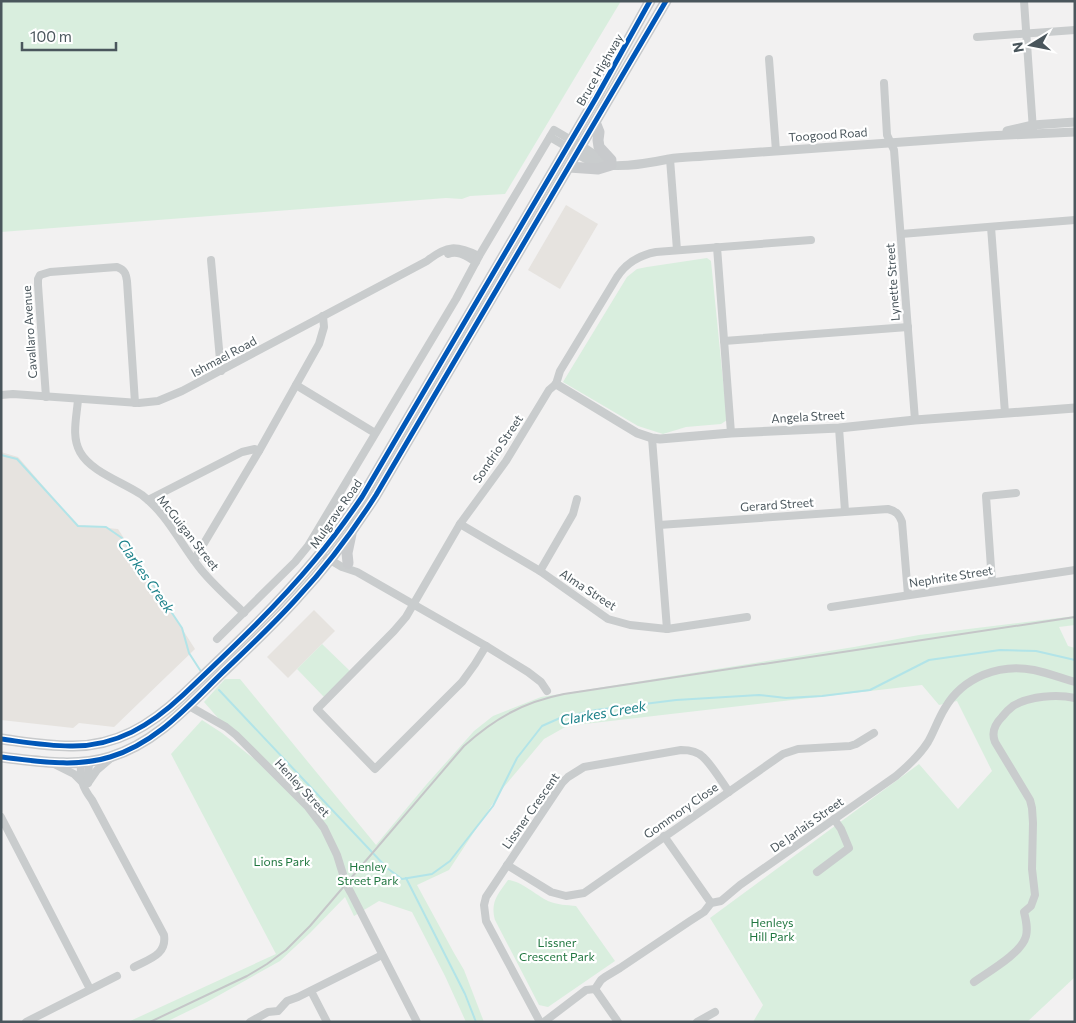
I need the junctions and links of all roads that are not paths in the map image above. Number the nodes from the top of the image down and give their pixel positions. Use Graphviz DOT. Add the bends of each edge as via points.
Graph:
graph roads {
  1 [pos="650,1"];
  2 [pos="666,1"];
  3 [pos="1024,1"];
  4 [pos="1075,30"];
  5 [pos="1026,34"];
  6 [pos="976,37"];
  7 [pos="769,59"];
  8 [pos="884,83"];
  9 [pos="595,122"];
  10 [pos="1075,122"];
  11 [pos="1033,130"];
  12 [pos="1075,132"];
  13 [pos="891,143"];
  14 [pos="574,147"];
  15 [pos="776,151"];
  16 [pos="670,159"];
  17 [pos="611,162"];
  18 [pos="569,167"];
  19 [pos="1075,220"];
  20 [pos="991,227"];
  21 [pos="901,234"];
  22 [pos="811,240"];
  23 [pos="717,247"];
  24 [pos="677,250"];
  25 [pos="478,259"];
  26 [pos="211,260"];
  27 [pos="323,316"];
  28 [pos="908,327"];
  29 [pos="724,341"];
  30 [pos="221,371"];
  31 [pos="556,384"];
  32 [pos="296,385"];
  33 [pos="1,393"];
  34 [pos="46,397"];
  35 [pos="78,399"];
  36 [pos="135,403"];
  37 [pos="1075,408"];
  38 [pos="1005,413"];
  39 [pos="915,420"];
  40 [pos="839,428"];
  41 [pos="375,433"];
  42 [pos="732,433"];
  43 [pos="652,438"];
  44 [pos="259,451"];
  45 [pos="1016,493"];
  46 [pos="577,499"];
  47 [pos="148,500"];
  48 [pos="845,511"];
  49 [pos="460,524"];
  50 [pos="659,525"];
  51 [pos="351,532"];
  52 [pos="328,553"];
  53 [pos="194,560"];
  54 [pos="348,563"];
  55 [pos="1075,570"];
  56 [pos="540,571"];
  57 [pos="357,572"];
  58 [pos="992,582"];
  59 [pos="908,595"];
  60 [pos="413,605"];
  61 [pos="831,607"];
  62 [pos="244,613"];
  63 [pos="747,617"];
  64 [pos="667,630"];
  65 [pos="217,639"];
  66 [pos="486,646"];
  67 [pos="1075,682"];
  68 [pos="547,691"];
  69 [pos="1075,698"];
  70 [pos="189,706"];
  71 [pos="874,733"];
  72 [pos="1,739"];
  73 [pos="87,745"];
  74 [pos="115,756"];
  75 [pos="1,757"];
  76 [pos="49,762"];
  77 [pos="85,762"];
  78 [pos="85,782"];
  79 [pos="729,792"];
  80 [pos="1,817"];
  81 [pos="834,820"];
  82 [pos="664,836"];
  83 [pos="507,865"];
  84 [pos="817,872"];
  85 [pos="710,903"];
  86 [pos="382,955"];
  87 [pos="134,966"];
  88 [pos="117,976"];
  89 [pos="974,982"];
  90 [pos="90,989"];
  91 [pos="595,989"];
  92 [pos="311,991"];
  93 [pos="716,1012"];
  94 [pos="26,1022"];
  95 [pos="250,1022"];
  96 [pos="327,1022"];
  97 [pos="417,1022"];
  98 [pos="540,1022"];
  99 [pos="544,1022"];
  100 [pos="618,1022"];
  101 [pos="697,1022"];
  1 -- 14 [label="main road, Bruce Highway"];
  2 -- 9 [label="main road, Bruce Highway"];
  3 -- 5 [label="street"];
  4 -- 5 [label="street"];
  5 -- 6 [label="street"];
  5 -- 11 [label="street"];
  7 -- 15 [label="street"];
  8 -- 13 [label="street, Lynette Street" via="887,135"];
  9 -- 14 [label="main road, Bruce Highway"];
  9 -- 17 [label="main road" via="599,147"];
  10 -- 11 [label="street, Toogood Road"];
  11 -- 12 [label="street, Toogood Road"];
  11 -- 13 [label="street, Toogood Road"];
  13 -- 15 [label="street, Toogood Road"];
  13 -- 21 [label="street, Lynette Street"];
  14 -- 17 [label="street, Toogood Road"];
  14 -- 18 [label="main road, Mulgrave Road"];
  14 -- 25 [label="street, Mulgrave Road" via="552,134"];
  14 -- 52 [label="main road, Mulgrave Road"];
  15 -- 16 [label="street, Toogood Road"];
  16 -- 17 [label="street, Toogood Road"];
  16 -- 24 [label="street"];
  17 -- 18 [label="main road" via="598,169"];
  18 -- 51 [label="main road, Mulgrave Road" via="392,469"];
  19 -- 20 [label="street"];
  20 -- 21 [label="street"];
  20 -- 38 [label="street"];
  21 -- 28 [label="street, Lynette Street"];
  22 -- 23 [label="street, Sondrio Street"];
  23 -- 24 [label="street, Sondrio Street"];
  23 -- 29 [label="street"];
  24 -- 31 [label="street, Sondrio Street" via="643,255 622,270 560,371"];
  25 -- 27 [label="street, Ishmael Road" via="454,252 427,261"];
  25 -- 41 [label="street, Mulgrave Road"];
  26 -- 30 [label="street"];
  27 -- 30 [label="street, Ishmael Road"];
  27 -- 32 [label="street" via="321,338"];
  28 -- 29 [label="street"];
  28 -- 39 [label="street, Lynette Street"];
  29 -- 42 [label="street"];
  30 -- 36 [label="street, Ishmael Road" via="169,398"];
  31 -- 43 [label="street, Angela Street" via="637,433"];
  31 -- 49 [label="street, Sondrio Street"];
  32 -- 41 [label="street"];
  32 -- 44 [label="street"];
  33 -- 34 [label="street, Ishmael Road"];
  34 -- 35 [label="street, Ishmael Road"];
  34 -- 36 [label="street, Cavallaro Avenue" via="40,275 117,267 126,274 127,281"];
  35 -- 36 [label="street, Ishmael Road"];
  35 -- 47 [label="street, McGuigan Street" via="75,435 83,457"];
  37 -- 38 [label="street, Angela Street"];
  38 -- 39 [label="street, Angela Street"];
  39 -- 40 [label="street, Angela Street"];
  40 -- 42 [label="street, Angela Street"];
  40 -- 48 [label="street"];
  41 -- 62 [label="street, Mulgrave Road" via="308,546"];
  42 -- 43 [label="street, Angela Street"];
  43 -- 50 [label="street"];
  44 -- 47 [label="street" via="242,452"];
  44 -- 53 [label="street"];
  45 -- 58 [label="street" via="986,496"];
  46 -- 56 [label="street" via="573,514"];
  47 -- 53 [label="street, McGuigan Street"];
  48 -- 50 [label="street, Gerard Street"];
  48 -- 59 [label="street, Gerard Street" via="888,509 897,512 902,522"];
  49 -- 56 [label="street, Alma Street"];
  49 -- 60 [label="street, Sondrio Street"];
  50 -- 64 [label="street"];
  51 -- 52 [label="main road, Mulgrave Road"];
  51 -- 54 [label="main road"];
  52 -- 54 [label="street"];
  52 -- 57 [label="street" via="348,570"];
  52 -- 70 [label="main road, Mulgrave Road" via="290,606"];
  52 -- 73 [label="main road, Mulgrave Road" via="171,707 151,722 119,738"];
  53 -- 62 [label="street, McGuigan Street"];
  54 -- 57 [label="street"];
  55 -- 58 [label="street, Nephrite Street"];
  56 -- 64 [label="street, Alma Street" via="608,619"];
  57 -- 60 [label="street"];
  58 -- 59 [label="street, Nephrite Street"];
  59 -- 61 [label="street, Nephrite Street"];
  60 -- 66 [label="street"];
  60 -- 66 [label="street, Sondrio Street" via="394,631 317,709 375,769 462,682"];
  62 -- 65 [label="street, Mulgrave Road"];
  63 -- 64 [label="street, Alma Street"];
  66 -- 68 [label="street" via="528,672"];
  67 -- 81 [label="street, De Jarlais Street" via="1034,670 1014,668 974,679 944,708 916,758"];
  69 -- 89 [label="street" via="1044,696 1015,705 995,727 995,742 1032,808 1035,895 1031,906 1024,912 1027,928 1024,940 1016,951"];
  70 -- 74 [label="main road, Mulgrave Road" via="151,738"];
  70 -- 86 [label="street, Henley Street" via="236,735 314,814 330,838 346,884"];
  71 -- 79 [label="street, Gommory Close" via="850,746 798,749 783,754"];
  72 -- 73 [label="main road, Mulgrave Road" via="63,746"];
  73 -- 77 [label="main road"];
  74 -- 77 [label="main road, Mulgrave Road"];
  74 -- 78 [label="street"];
  75 -- 76 [label="main road, Mulgrave Road"];
  76 -- 77 [label="main road, Mulgrave Road"];
  76 -- 78 [label="street"];
  77 -- 78 [label="street" via="80,775"];
  78 -- 87 [label="street" via="164,935 159,953"];
  79 -- 82 [label="street, Gommory Close"];
  79 -- 83 [label="street, Lissner Crescent" via="704,757 689,750 584,767 562,783"];
  80 -- 90 [label="street"];
  81 -- 84 [label="street" via="848,848"];
  81 -- 85 [label="street, De Jarlais Street" via="721,901"];
  82 -- 83 [label="street, Gommory Close" via="584,893 566,896 551,892"];
  82 -- 85 [label="street"];
  83 -- 98 [label="street, Lissner Crescent" via="486,897 484,913"];
  85 -- 91 [label="street, De Jarlais Street" via="700,915 600,980"];
  86 -- 92 [label="street"];
  86 -- 97 [label="street, Henley Street"];
  88 -- 90 [label="street"];
  90 -- 94 [label="street"];
  91 -- 99 [label="street, De Jarlais Street" via="586,990"];
  91 -- 100 [label="street"];
  92 -- 95 [label="street" via="287,1000 278,1011 268,1012"];
  92 -- 96 [label="street"];
  93 -- 101 [label="street"];
}
